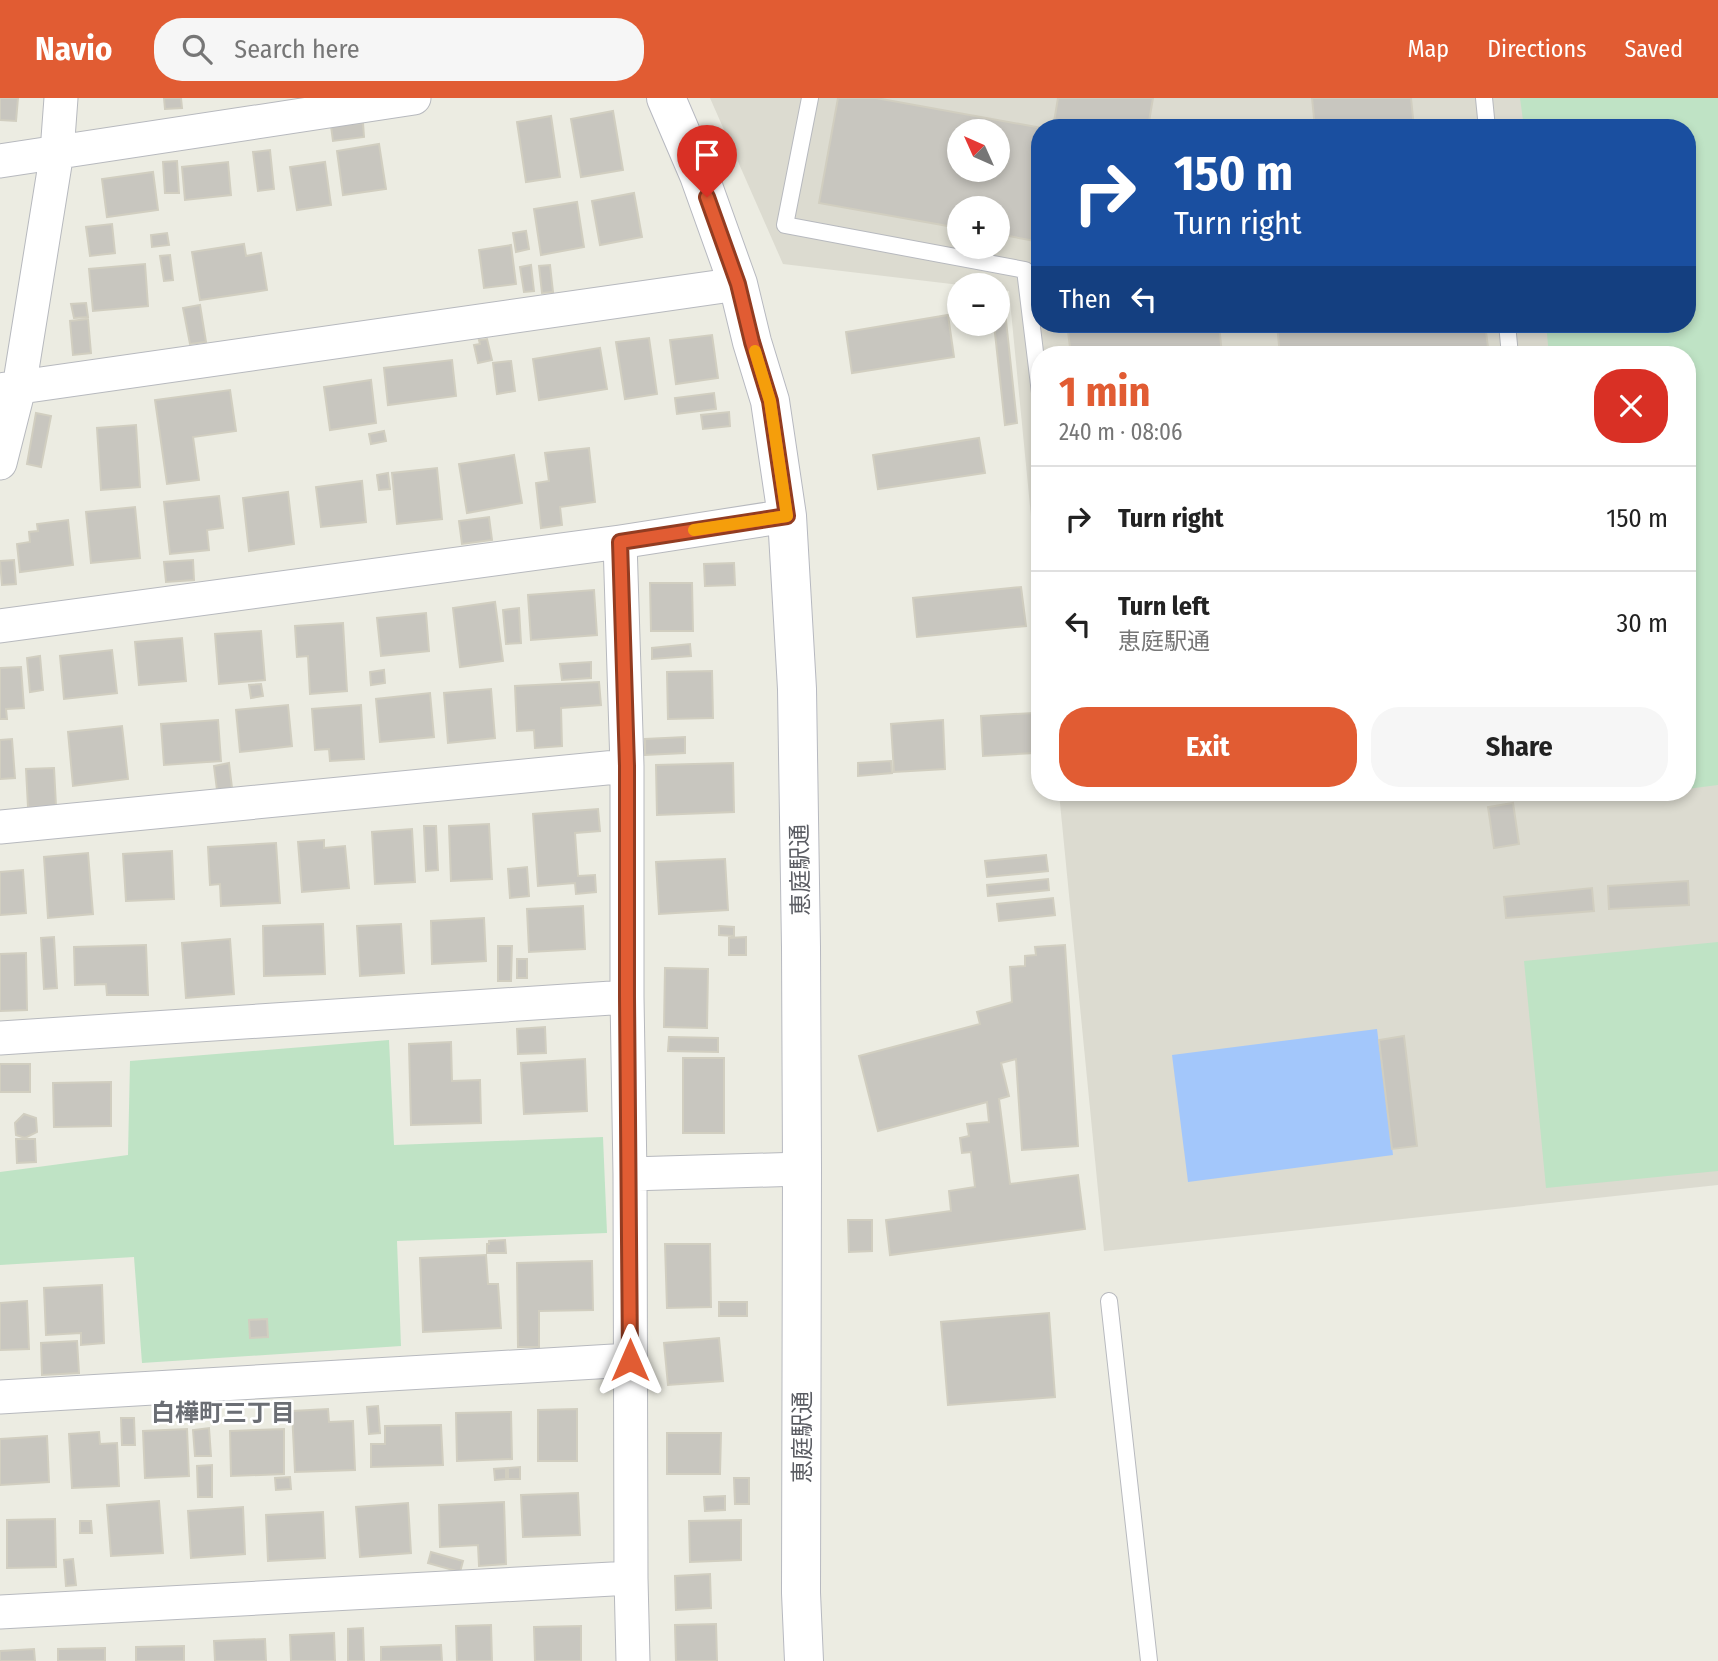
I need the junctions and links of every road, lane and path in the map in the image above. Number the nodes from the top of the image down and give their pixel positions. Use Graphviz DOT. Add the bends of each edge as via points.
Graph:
graph roads {
  1 [pos="61,98"];
  2 [pos="414,98"];
  3 [pos="666,98"];
  4 [pos="810,98"];
  5 [pos="1484,98"];
  6 [pos="1486,119"];
  7 [pos="57,152"];
  8 [pos="0,161"];
  9 [pos="738,284"];
  10 [pos="1031,320"];
  11 [pos="10,389"];
  12 [pos="0,463"];
  13 [pos="787,516"];
  14 [pos="620,542"];
  15 [pos="0,626"];
  16 [pos="627,766"];
  17 [pos="0,827"];
  18 [pos="627,997"];
  19 [pos="0,1038"];
  20 [pos="802,1169"];
  21 [pos="629,1174"];
  22 [pos="1109,1301"];
  23 [pos="630,1360"];
  24 [pos="0,1397"];
  25 [pos="631,1578"];
  26 [pos="0,1612"];
  27 [pos="633,1661"];
  28 [pos="804,1661"];
  29 [pos="1149,1661"];
  1 -- 7 [label="street"];
  2 -- 7 [label="street"];
  3 -- 9 [label="street, 恵庭駅通"];
  4 -- 10 [label="lane" via="785,225 1025,270"];
  5 -- 6 [label="lane"];
  7 -- 8 [label="street"];
  7 -- 11 [label="street"];
  9 -- 11 [label="street"];
  9 -- 13 [label="street, 恵庭駅通" via="770,401"];
  11 -- 12 [label="street"];
  13 -- 14 [label="street"];
  13 -- 20 [label="street, 恵庭駅通" via="797,702"];
  14 -- 15 [label="street"];
  14 -- 16 [label="street"];
  16 -- 17 [label="street"];
  16 -- 18 [label="street"];
  18 -- 19 [label="street"];
  18 -- 21 [label="street"];
  20 -- 21 [label="street"];
  20 -- 28 [label="street, 恵庭駅通"];
  21 -- 23 [label="street"];
  22 -- 29 [label="lane"];
  23 -- 24 [label="street"];
  23 -- 25 [label="street"];
  25 -- 26 [label="street"];
  25 -- 27 [label="street"];
}
